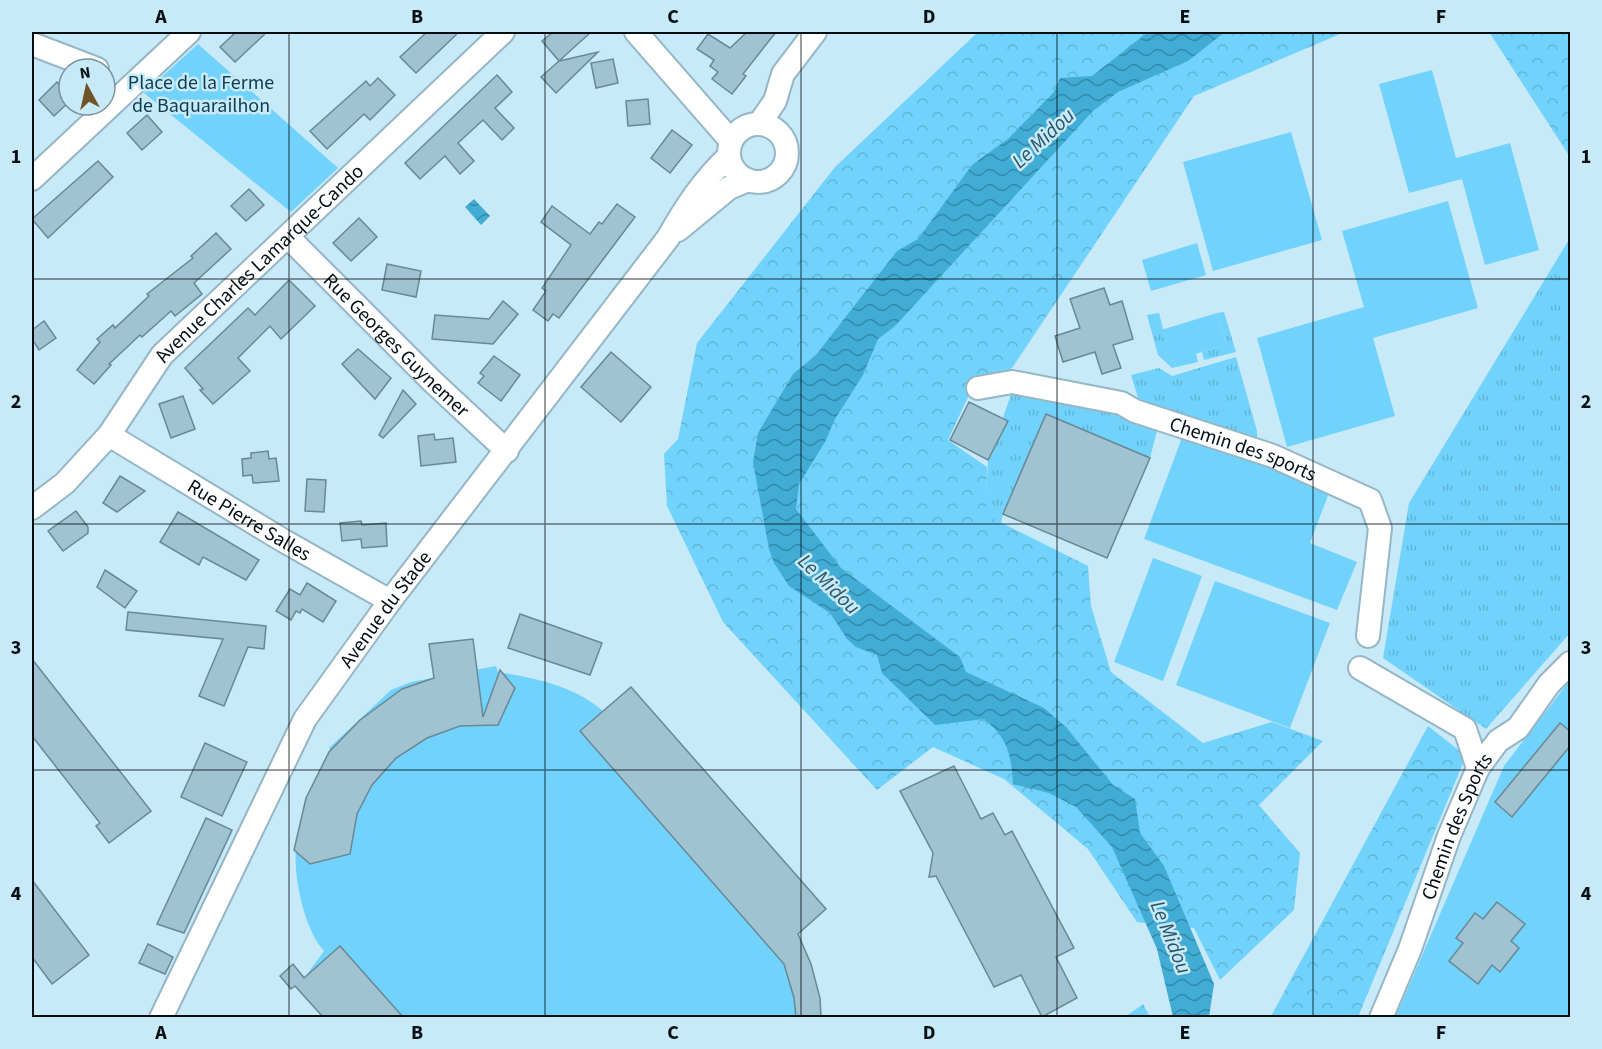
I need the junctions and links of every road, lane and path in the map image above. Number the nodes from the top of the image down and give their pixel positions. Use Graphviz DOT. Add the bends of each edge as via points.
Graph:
graph roads {
  1 [pos="189,32"];
  2 [pos="503,32"];
  3 [pos="636,32"];
  4 [pos="814,32"];
  5 [pos="32,44"];
  6 [pos="66,57"];
  7 [pos="117,77"];
  8 [pos="133,83"];
  9 [pos="759,124"];
  10 [pos="730,148"];
  11 [pos="32,179"];
  12 [pos="748,180"];
  13 [pos="288,237"];
  14 [pos="668,238"];
  15 [pos="978,388"];
  16 [pos="109,435"];
  17 [pos="507,451"];
  18 [pos="32,508"];
  19 [pos="390,601"];
  20 [pos="1368,636"];
  21 [pos="1570,663"];
  22 [pos="1360,668"];
  23 [pos="1478,768"];
  24 [pos="161,1017"];
  25 [pos="1381,1017"];
  1 -- 8 [label="street"];
  2 -- 13 [label="street, Avenue Charles Lamarque-Cando"];
  3 -- 10 [label="street"];
  4 -- 9 [label="street" via="783,74 775,101"];
  5 -- 6 [label="street"];
  7 -- 8 [label="street"];
  8 -- 11 [label="street"];
  9 -- 10 [label="street" via="743,127"];
  9 -- 12 [label="street" via="778,132 784,140 786,158 775,176"];
  10 -- 12 [label="street" via="735,171"];
  10 -- 14 [label="street, Avenue du Stade" via="687,204"];
  12 -- 14 [label="street, Avenue du Stade" via="729,188"];
  13 -- 16 [label="street, Avenue Charles Lamarque-Cando" via="162,355"];
  13 -- 17 [label="street, Rue Georges Guynemer"];
  14 -- 17 [label="street, Avenue du Stade"];
  15 -- 20 [label="street, Chemin des sports" via="1012,382 1121,403 1273,456 1370,500 1380,528"];
  16 -- 18 [label="street, Avenue Charles Lamarque-Cando" via="65,483"];
  16 -- 19 [label="street, Rue Pierre Salles" via="284,542"];
  17 -- 19 [label="street, Avenue du Stade"];
  19 -- 24 [label="street, Avenue du Stade" via="305,719"];
  21 -- 23 [label="street, Chemin des Sports" via="1518,728 1498,741"];
  22 -- 23 [label="street" via="1465,729"];
  23 -- 25 [label="street, Chemin des Sports"];
}
